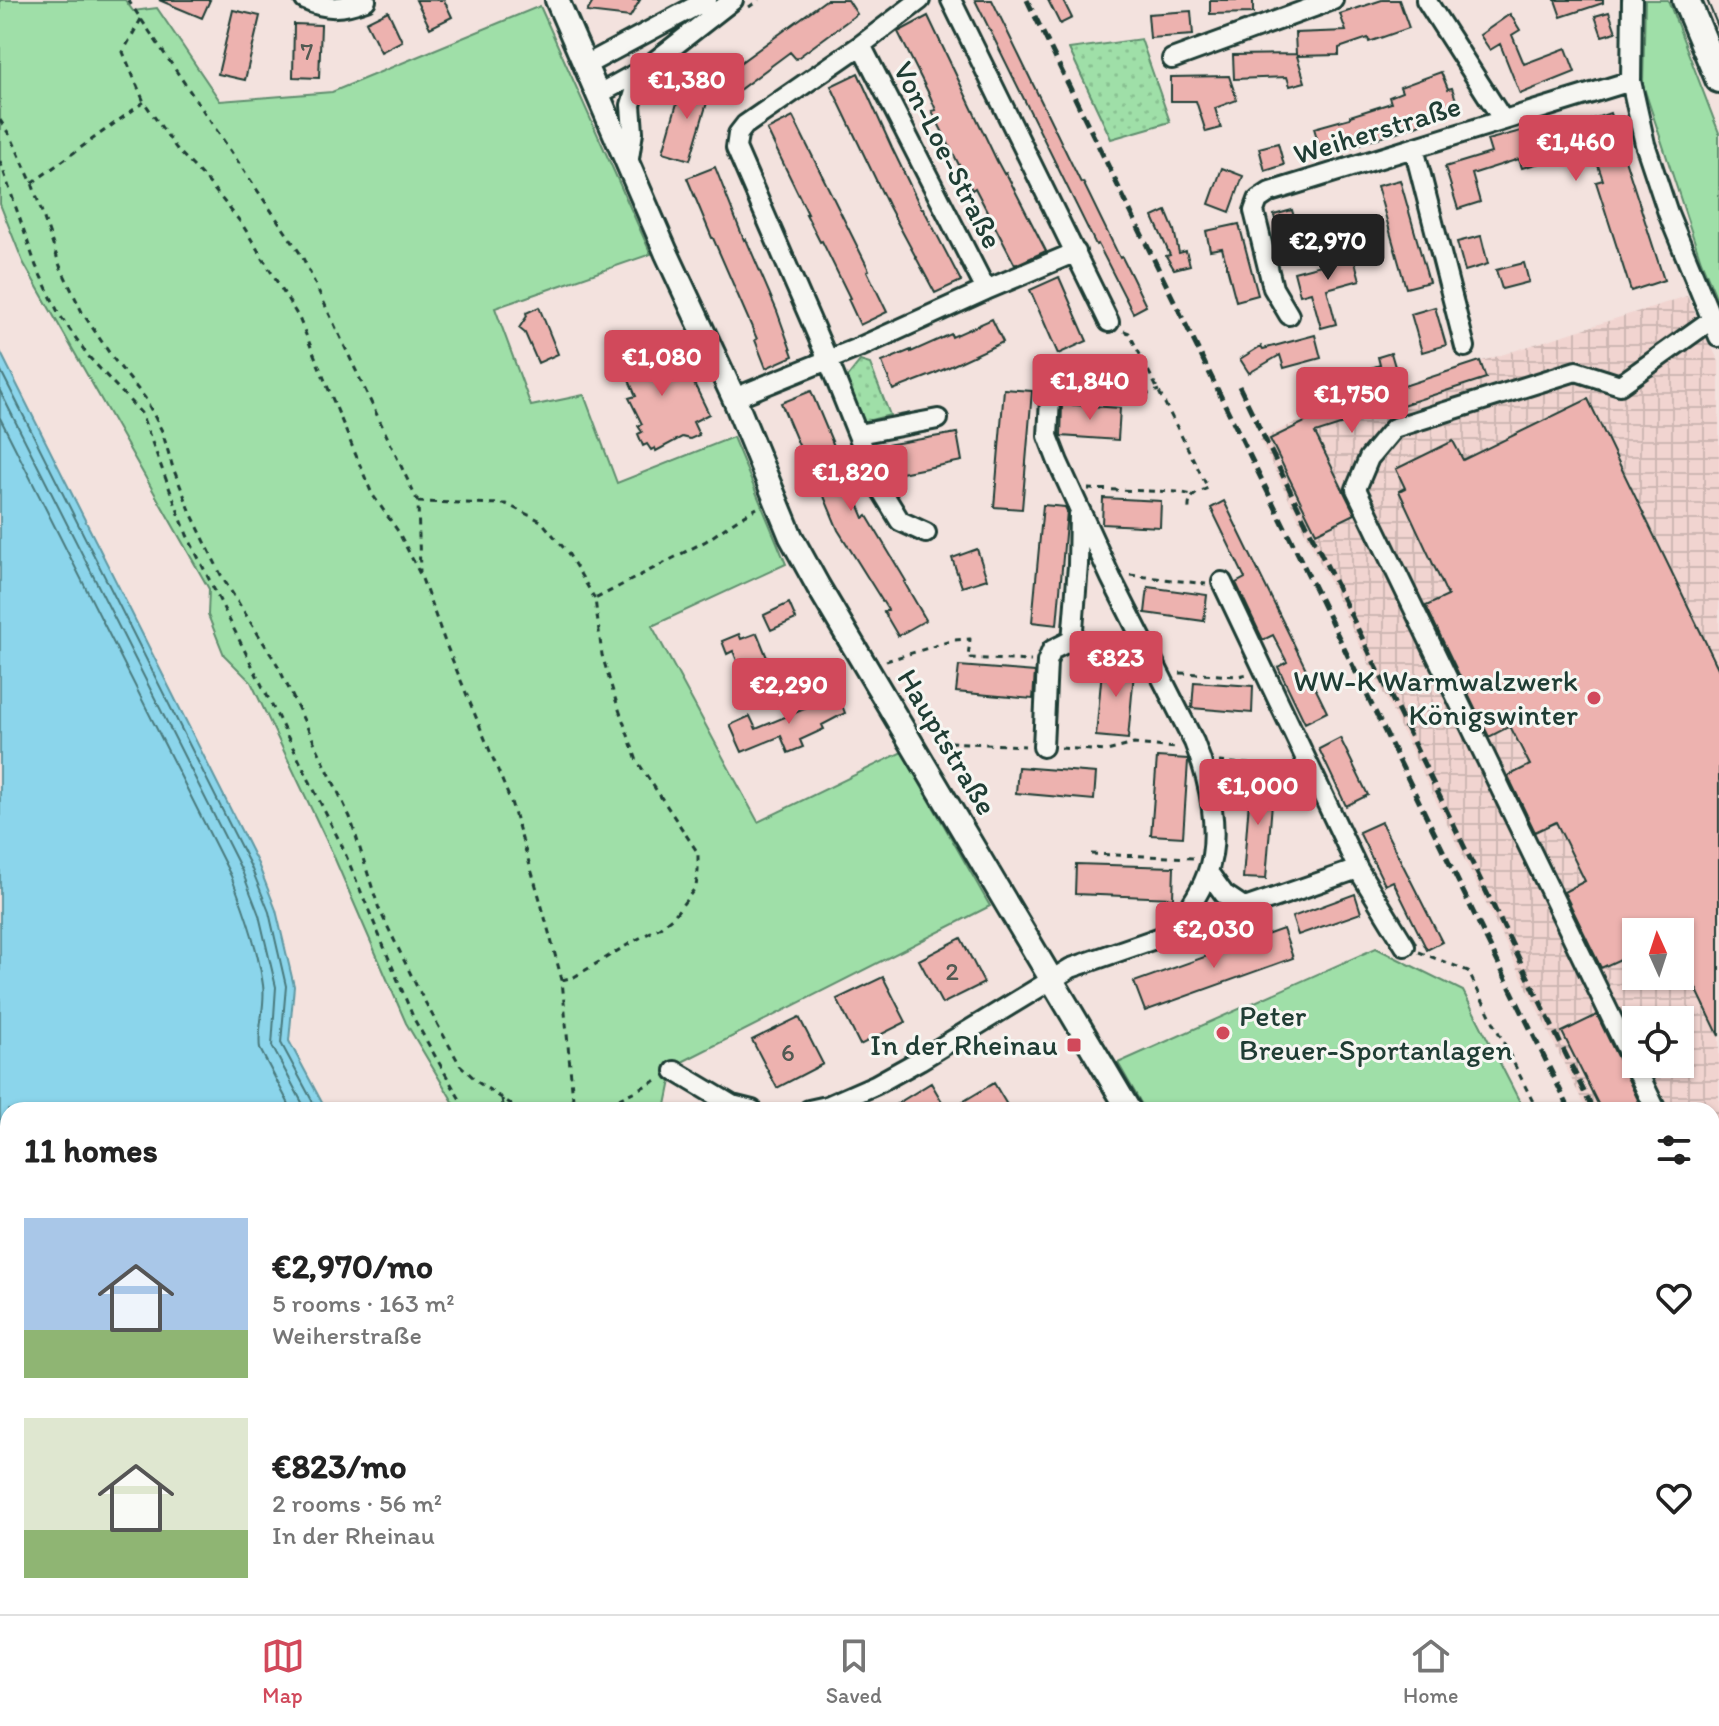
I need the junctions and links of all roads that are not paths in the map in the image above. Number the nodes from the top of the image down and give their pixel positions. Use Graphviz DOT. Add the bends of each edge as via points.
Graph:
graph roads {
  1 [pos="305,0"];
  2 [pos="366,0"];
  3 [pos="557,0"];
  4 [pos="733,0"];
  5 [pos="920,0"];
  6 [pos="951,0"];
  7 [pos="1333,0"];
  8 [pos="1426,0"];
  9 [pos="1632,0"];
  10 [pos="1686,0"];
  11 [pos="707,9"];
  12 [pos="861,45"];
  13 [pos="1172,59"];
  14 [pos="584,66"];
  15 [pos="646,68"];
  16 [pos="1719,79"];
  17 [pos="1631,81"];
  18 [pos="597,95"];
  19 [pos="1503,120"];
  20 [pos="1414,148"];
  21 [pos="628,166"];
  22 [pos="1076,252"];
  23 [pos="986,290"];
  24 [pos="1289,315"];
  25 [pos="1711,320"];
  26 [pos="1109,322"];
  27 [pos="1719,337"];
  28 [pos="1465,347"];
  29 [pos="828,360"];
  30 [pos="1066,383"];
  31 [pos="734,398"];
  32 [pos="938,419"];
  33 [pos="858,434"];
  34 [pos="1079,508"];
  35 [pos="926,533"];
  36 [pos="1222,582"];
  37 [pos="1072,642"];
  38 [pos="1145,648"];
  39 [pos="1043,747"];
  40 [pos="1209,865"];
  41 [pos="1358,869"];
  42 [pos="1245,908"];
  43 [pos="1171,932"];
  44 [pos="1405,946"];
  45 [pos="1051,980"];
  46 [pos="675,1071"];
  47 [pos="727,1102"];
  48 [pos="836,1102"];
  49 [pos="1124,1102"];
  50 [pos="1652,1102"];
  1 -- 2 [label="street" via="326,8"];
  3 -- 14 [label="main road, Hauptstraße"];
  4 -- 11 [label="street"];
  5 -- 12 [label="street, Von-Loe-Straße"];
  6 -- 22 [label="street"];
  7 -- 13 [label="street"];
  8 -- 19 [label="street"];
  9 -- 17 [label="street"];
  10 -- 16 [label="highway"];
  11 -- 14 [label="street"];
  11 -- 15 [label="street"];
  12 -- 23 [label="street, Von-Loe-Straße"];
  12 -- 29 [label="street, Von-Loe-Straße" via="745,125 736,148"];
  14 -- 18 [label="main road, Hauptstraße"];
  15 -- 18 [label="street"];
  15 -- 21 [label="street" via="631,105"];
  17 -- 19 [label="street, Weiherstraße"];
  17 -- 25 [label="street" via="1668,213"];
  18 -- 21 [label="main road, Hauptstraße"];
  19 -- 20 [label="street, Weiherstraße"];
  20 -- 24 [label="street, Weiherstraße" via="1258,200 1254,211 1273,288"];
  20 -- 28 [label="street"];
  21 -- 31 [label="main road, Hauptstraße"];
  22 -- 23 [label="street, Von-Loe-Straße"];
  22 -- 26 [label="street"];
  23 -- 29 [label="street, Von-Loe-Straße"];
  25 -- 27 [label="street"];
  25 -- 50 [label="street" via="1620,385 1576,371 1394,428 1369,458 1356,489"];
  29 -- 31 [label="street, Von-Loe-Straße"];
  29 -- 33 [label="street, Von-Loe-Straße"];
  30 -- 34 [label="street" via="1050,399 1048,436"];
  31 -- 45 [label="main road, Hauptstraße" via="791,537"];
  32 -- 33 [label="street"];
  33 -- 35 [label="street, Von-Loe-Straße" via="878,485 900,521"];
  34 -- 37 [label="street"];
  34 -- 38 [label="street"];
  36 -- 41 [label="street"];
  37 -- 38 [label="street"];
  37 -- 39 [label="street" via="1052,650 1047,662"];
  38 -- 40 [label="street" via="1200,755 1212,802"];
  40 -- 42 [label="street" via="1224,894"];
  40 -- 43 [label="street" via="1193,904"];
  41 -- 42 [label="street"];
  41 -- 44 [label="street"];
  42 -- 43 [label="street"];
  43 -- 45 [label="street"];
  45 -- 48 [label="street" via="920,1060"];
  45 -- 49 [label="main road, Hauptstraße"];
  46 -- 47 [label="street"];
}
